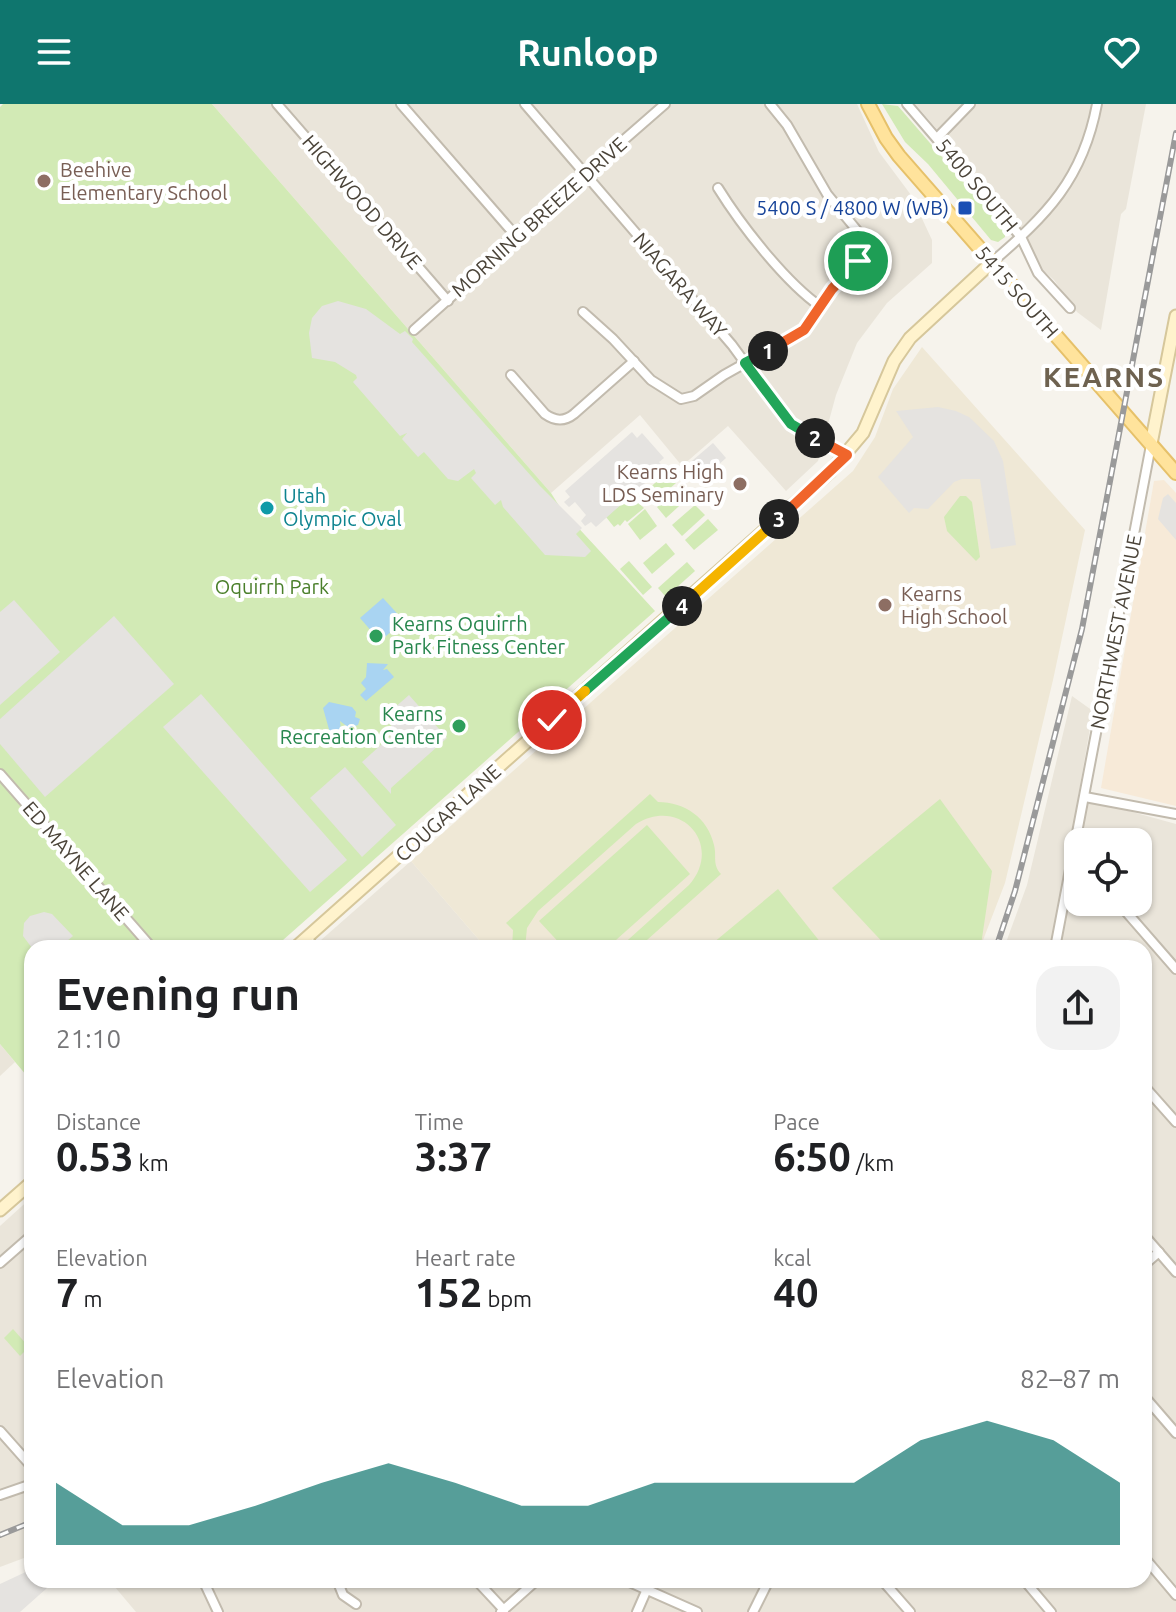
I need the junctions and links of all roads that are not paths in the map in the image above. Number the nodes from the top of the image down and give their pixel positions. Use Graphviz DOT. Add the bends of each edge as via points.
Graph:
graph roads {
  1 [pos="277,104"];
  2 [pos="401,104"];
  3 [pos="525,104"];
  4 [pos="649,104"];
  5 [pos="665,104"];
  6 [pos="770,104"];
  7 [pos="868,104"];
  8 [pos="907,104"];
  9 [pos="970,104"];
  10 [pos="1097,104"];
  11 [pos="656,112"];
  12 [pos="937,138"];
  13 [pos="585,174"];
  14 [pos="718,188"];
  15 [pos="515,235"];
  16 [pos="1021,237"];
  17 [pos="991,263"];
  18 [pos="448,301"];
  19 [pos="821,307"];
  20 [pos="1070,308"];
  21 [pos="583,312"];
  22 [pos="1176,316"];
  23 [pos="414,330"];
  24 [pos="1174,337"];
  25 [pos="634,361"];
  26 [pos="745,363"];
  27 [pos="511,375"];
  28 [pos="1151,444"];
  29 [pos="847,455"];
  30 [pos="1176,473"];
  31 [pos="0,774"];
  32 [pos="1085,797"];
  33 [pos="1176,814"];
  34 [pos="1079,828"];
  35 [pos="1064,901"];
  36 [pos="1130,916"];
  37 [pos="307,938"];
  38 [pos="145,940"];
  39 [pos="305,940"];
  40 [pos="1057,940"];
  41 [pos="1151,940"];
  42 [pos="1152,941"];
  43 [pos="1176,969"];
  44 [pos="1152,1095"];
  45 [pos="1176,1122"];
  46 [pos="24,1189"];
  47 [pos="0,1210"];
  48 [pos="24,1241"];
  49 [pos="1152,1244"];
  50 [pos="1159,1252"];
  51 [pos="1152,1258"];
  52 [pos="1,1259"];
  53 [pos="1176,1272"];
  54 [pos="1152,1405"];
  55 [pos="0,1431"];
  56 [pos="1176,1433"];
  57 [pos="24,1458"];
  58 [pos="0,1483"];
  59 [pos="24,1487"];
  60 [pos="4,1494"];
  61 [pos="1152,1566"];
  62 [pos="207,1588"];
  63 [pos="340,1588"];
  64 [pos="483,1588"];
  65 [pos="528,1588"];
  66 [pos="642,1588"];
  67 [pos="765,1588"];
  68 [pos="889,1588"];
  69 [pos="1031,1588"];
  70 [pos="646,1590"];
  71 [pos="1176,1595"];
  72 [pos="356,1604"];
  73 [pos="502,1611"];
  74 [pos="218,1612"];
  75 [pos="637,1612"];
  76 [pos="697,1612"];
  77 [pos="753,1612"];
  78 [pos="910,1612"];
  79 [pos="1051,1612"];
  1 -- 18 [label="street, HIGHWOOD DRIVE"];
  2 -- 15 [label="street"];
  3 -- 13 [label="street, NIAGARA WAY"];
  4 -- 11 [label="street"];
  5 -- 11 [label="street, MORNING BREEZE DRIVE"];
  6 -- 19 [label="street" via="827,194 869,245"];
  7 -- 17 [label="main road, 5415 SOUTH" via="899,156"];
  8 -- 12 [label="street, 5400 SOUTH"];
  9 -- 12 [label="street"];
  10 -- 16 [label="street" via="1077,168 1055,202"];
  11 -- 13 [label="street, MORNING BREEZE DRIVE"];
  12 -- 16 [label="street, 5400 SOUTH"];
  13 -- 15 [label="street, MORNING BREEZE DRIVE"];
  13 -- 26 [label="street, NIAGARA WAY"];
  14 -- 19 [label="street" via="800,290"];
  15 -- 18 [label="street, MORNING BREEZE DRIVE"];
  16 -- 17 [label="street"];
  16 -- 20 [label="street, 5400 SOUTH" via="1038,273"];
  17 -- 28 [label="main road, 5415 SOUTH"];
  17 -- 29 [label="main road, COUGAR LANE" via="910,338"];
  18 -- 23 [label="street, MORNING BREEZE DRIVE"];
  19 -- 26 [label="street" via="797,336"];
  21 -- 25 [label="street"];
  22 -- 24 [label="main road, NORTHWEST AVENUE"];
  24 -- 28 [label="main road, NORTHWEST AVENUE"];
  25 -- 26 [label="street" via="671,395 686,399"];
  25 -- 27 [label="street" via="563,420 545,414"];
  26 -- 29 [label="street, NIAGARA WAY" via="791,424"];
  28 -- 30 [label="main road, 5415 SOUTH"];
  28 -- 32 [label="street, NORTHWEST AVENUE"];
  29 -- 37 [label="main road, COUGAR LANE"];
  31 -- 38 [label="street, ED MAYNE LANE"];
  32 -- 33 [label="street"];
  32 -- 34 [label="street, NORTHWEST AVENUE"];
  35 -- 40 [label="street, NORTHWEST AVENUE"];
  36 -- 41 [label="street"];
  37 -- 39 [label="main road, COUGAR LANE"];
  42 -- 43 [label="street"];
  44 -- 45 [label="street"];
  46 -- 47 [label="main road"];
  48 -- 52 [label="street"];
  49 -- 50 [label="street"];
  50 -- 51 [label="street"];
  50 -- 53 [label="street"];
  54 -- 56 [label="street"];
  55 -- 57 [label="street"];
  58 -- 60 [label="street"];
  59 -- 60 [label="street"];
  61 -- 71 [label="street"];
  62 -- 74 [label="street"];
  63 -- 72 [label="street"];
  64 -- 73 [label="street"];
  65 -- 73 [label="street"];
  66 -- 70 [label="street"];
  67 -- 77 [label="street"];
  68 -- 78 [label="street"];
  69 -- 79 [label="street"];
  70 -- 75 [label="street"];
  70 -- 76 [label="street"];
}
